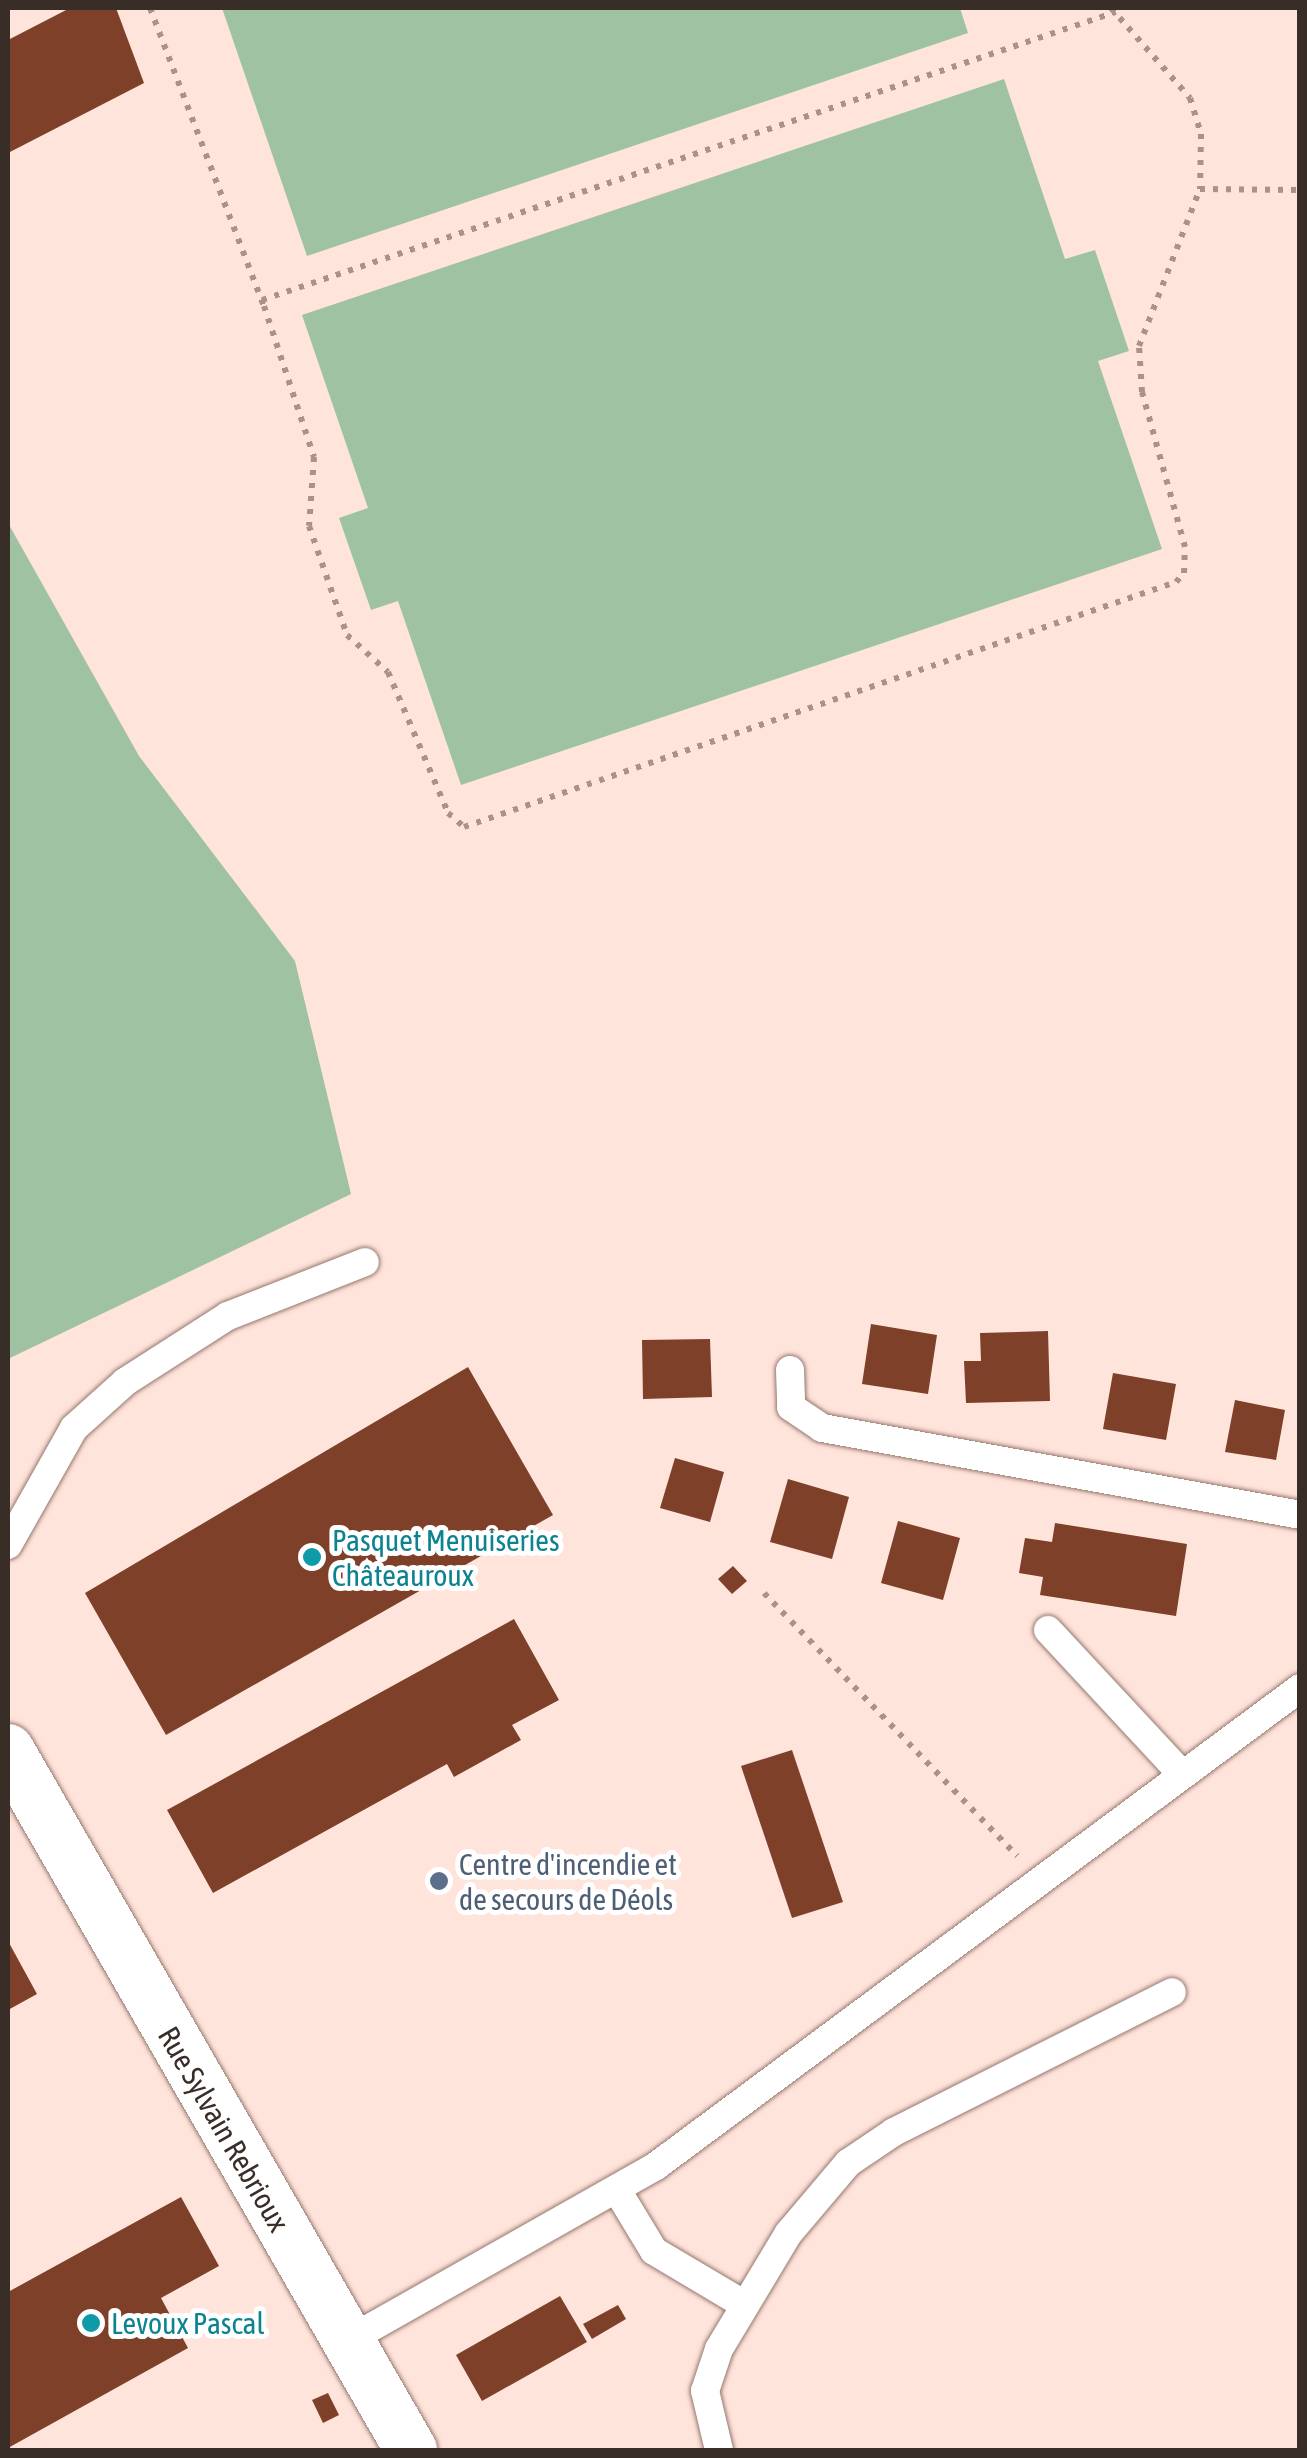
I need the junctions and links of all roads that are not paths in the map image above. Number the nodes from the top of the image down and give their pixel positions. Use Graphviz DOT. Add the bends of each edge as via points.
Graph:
graph roads {
  1 [pos="365,1262"];
  2 [pos="790,1370"];
  3 [pos="1300,1515"];
  4 [pos="8,1544"];
  5 [pos="1048,1630"];
  6 [pos="1300,1688"];
  7 [pos="8,1750"];
  8 [pos="1180,1772"];
  9 [pos="23,1816"];
  10 [pos="1172,1992"];
  11 [pos="617,2190"];
  12 [pos="746,2305"];
  13 [pos="348,2341"];
  14 [pos="398,2446"];
  15 [pos="719,2450"];
  1 -- 4 [label="lane" via="228,1316 125,1382 74,1428"];
  2 -- 3 [label="lane" via="792,1407 822,1428"];
  5 -- 8 [label="lane"];
  6 -- 8 [label="lane"];
  7 -- 9 [label="street, Rue Sylvain Rebrioux"];
  8 -- 11 [label="lane"];
  9 -- 13 [label="street, Rue Sylvain Rebrioux"];
  10 -- 12 [label="lane" via="894,2132 848,2163 815,2198"];
  11 -- 12 [label="lane" via="654,2251"];
  11 -- 13 [label="lane"];
  12 -- 15 [label="lane" via="719,2350 705,2391"];
  13 -- 14 [label="street, Rue Sylvain Rebrioux"];
}
